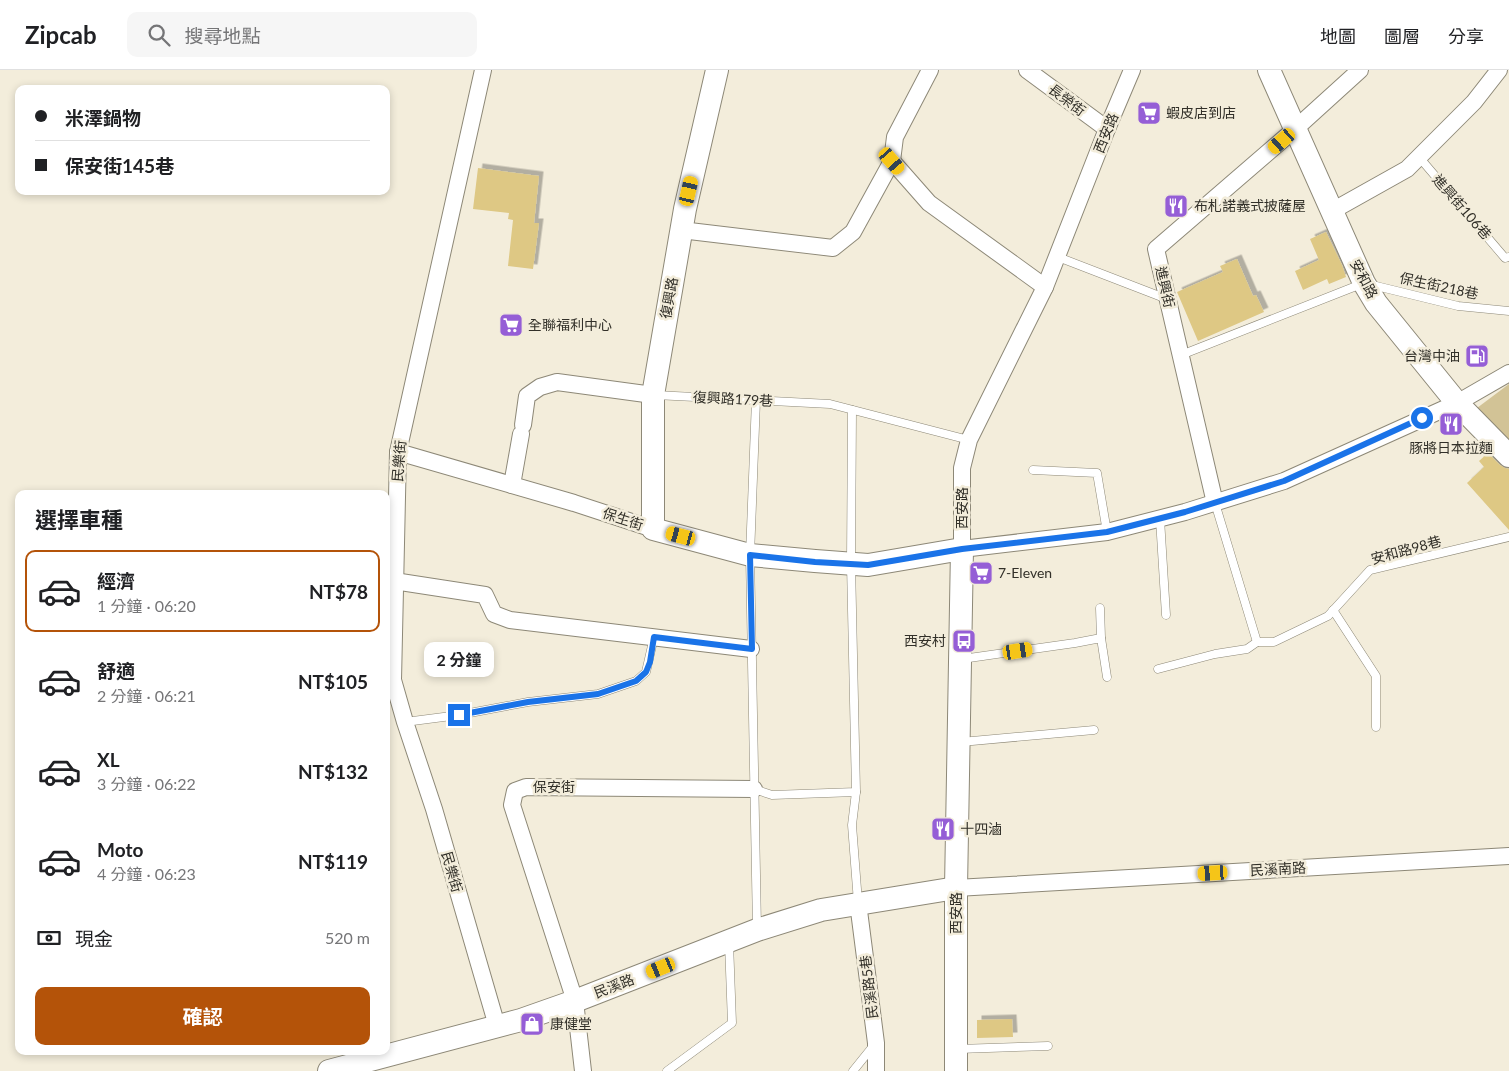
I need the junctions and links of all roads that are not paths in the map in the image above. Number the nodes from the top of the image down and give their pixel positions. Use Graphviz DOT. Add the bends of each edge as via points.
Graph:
graph roads {
  1 [pos="483,70"];
  2 [pos="717,70"];
  3 [pos="930,70"];
  4 [pos="1027,70"];
  5 [pos="1132,70"];
  6 [pos="1269,70"];
  7 [pos="1360,70"];
  8 [pos="1500,70"];
  9 [pos="1107,129"];
  10 [pos="1296,129"];
  11 [pos="1419,157"];
  12 [pos="892,161"];
  13 [pos="1332,211"];
  14 [pos="681,230"];
  15 [pos="1058,257"];
  16 [pos="1507,257"];
  17 [pos="1364,283"];
  18 [pos="1045,287"];
  19 [pos="1168,299"];
  20 [pos="1509,310"];
  21 [pos="1181,355"];
  22 [pos="1509,373"];
  23 [pos="653,395"];
  24 [pos="756,400"];
  25 [pos="1457,403"];
  26 [pos="852,410"];
  27 [pos="968,440"];
  28 [pos="398,452"];
  29 [pos="1509,456"];
  30 [pos="1033,470"];
  31 [pos="512,485"];
  32 [pos="1215,503"];
  33 [pos="1160,519"];
  34 [pos="654,529"];
  35 [pos="1107,532"];
  36 [pos="1509,537"];
  37 [pos="962,549"];
  38 [pos="750,555"];
  39 [pos="851,564"];
  40 [pos="394,581"];
  41 [pos="1100,608"];
  42 [pos="1333,610"];
  43 [pos="1166,615"];
  44 [pos="654,637"];
  45 [pos="1101,638"];
  46 [pos="1257,642"];
  47 [pos="752,649"];
  48 [pos="960,660"];
  49 [pos="1158,669"];
  50 [pos="1107,677"];
  51 [pos="405,722"];
  52 [pos="1376,727"];
  53 [pos="1094,730"];
  54 [pos="959,742"];
  55 [pos="754,789"];
  56 [pos="856,792"];
  57 [pos="1509,856"];
  58 [pos="956,888"];
  59 [pos="858,903"];
  60 [pos="757,930"];
  61 [pos="729,941"];
  62 [pos="575,1002"];
  63 [pos="498,1026"];
  64 [pos="876,1043"];
  65 [pos="1048,1046"];
  66 [pos="389,1055"];
  67 [pos="390,1055"];
  68 [pos="956,1060"];
  69 [pos="329,1071"];
  70 [pos="583,1071"];
  71 [pos="667,1071"];
  72 [pos="853,1071"];
  73 [pos="876,1071"];
  1 -- 28 [label="street, 民樂街"];
  2 -- 14 [label="street, 復興路"];
  3 -- 12 [label="street" via="895,137"];
  4 -- 9 [label="street, 長榮街"];
  5 -- 9 [label="street, 西安路"];
  6 -- 10 [label="street, 安和路"];
  7 -- 10 [label="street, 進興街"];
  8 -- 11 [label="street" via="1474,102"];
  9 -- 15 [label="street, 西安路"];
  10 -- 13 [label="street, 安和路"];
  10 -- 19 [label="street, 進興街" via="1156,250"];
  11 -- 13 [label="street" via="1407,169"];
  11 -- 16 [label="lane, 進興街106巷"];
  12 -- 14 [label="street" via="853,232 833,248"];
  12 -- 18 [label="street" via="929,203"];
  13 -- 17 [label="street, 安和路"];
  14 -- 23 [label="street, 復興路"];
  15 -- 18 [label="street, 西安路"];
  15 -- 19 [label="lane"];
  17 -- 20 [label="lane, 保生街218巷" via="1458,306"];
  17 -- 21 [label="lane"];
  17 -- 25 [label="street, 安和路" via="1376,303"];
  18 -- 27 [label="street, 西安路"];
  19 -- 21 [label="street, 進興街"];
  21 -- 32 [label="street, 進興街"];
  22 -- 25 [label="street, 保生街"];
  23 -- 24 [label="lane, 復興路179巷"];
  23 -- 31 [label="street, 復興路179巷" via="557,382 540,387 526,396"];
  23 -- 34 [label="street, 復興路"];
  24 -- 26 [label="lane, 復興路179巷" via="830,404"];
  24 -- 38 [label="lane"];
  25 -- 29 [label="street, 安和路"];
  25 -- 32 [label="street, 保生街" via="1284,481"];
  26 -- 27 [label="lane, 復興路179巷"];
  26 -- 39 [label="lane"];
  27 -- 37 [label="street, 西安路" via="962,468"];
  28 -- 31 [label="street, 保生街"];
  28 -- 40 [label="street, 民樂街"];
  30 -- 35 [label="lane" via="1097,473"];
  31 -- 34 [label="street, 保生街"];
  32 -- 33 [label="street, 保生街"];
  32 -- 46 [label="lane"];
  33 -- 35 [label="street, 保生街"];
  33 -- 43 [label="lane"];
  34 -- 38 [label="street, 保生街"];
  35 -- 37 [label="street, 保生街"];
  36 -- 42 [label="lane, 安和路98巷" via="1370,570"];
  37 -- 39 [label="street, 保生街" via="868,565"];
  37 -- 48 [label="street, 西安路"];
  38 -- 39 [label="street, 保生街"];
  38 -- 47 [label="lane"];
  39 -- 56 [label="lane"];
  40 -- 44 [label="street" via="485,595 494,614 510,620"];
  40 -- 51 [label="street, 民樂街" via="393,680"];
  41 -- 45 [label="lane"];
  42 -- 46 [label="lane, 安和路98巷" via="1328,616 1274,642"];
  42 -- 52 [label="lane" via="1376,676"];
  44 -- 47 [label="street"];
  44 -- 51 [label="lane" via="646,672 636,681 598,694"];
  45 -- 48 [label="lane"];
  45 -- 50 [label="lane"];
  46 -- 49 [label="lane, 安和路98巷" via="1247,648"];
  47 -- 55 [label="lane"];
  48 -- 54 [label="street, 西安路"];
  51 -- 63 [label="street, 民樂街"];
  53 -- 54 [label="lane"];
  54 -- 58 [label="street, 西安路"];
  55 -- 56 [label="lane" via="772,795"];
  55 -- 60 [label="lane"];
  55 -- 62 [label="street, 保安街" via="526,787 515,791 512,805"];
  56 -- 59 [label="lane" via="852,825"];
  57 -- 58 [label="street, 民溪南路"];
  58 -- 59 [label="street, 民溪路"];
  58 -- 68 [label="street, 西安路"];
  59 -- 60 [label="street, 民溪路" via="821,910"];
  59 -- 64 [label="street, 民溪路5巷"];
  60 -- 61 [label="street, 民溪路"];
  61 -- 62 [label="street, 民溪路"];
  61 -- 71 [label="lane" via="732,1023"];
  62 -- 63 [label="street, 民溪路"];
  62 -- 70 [label="street"];
  63 -- 67 [label="street, 民溪路"];
  64 -- 72 [label="lane"];
  64 -- 73 [label="street, 民溪路5巷"];
  65 -- 68 [label="lane"];
  66 -- 69 [label="street, 民溪路"];
}
